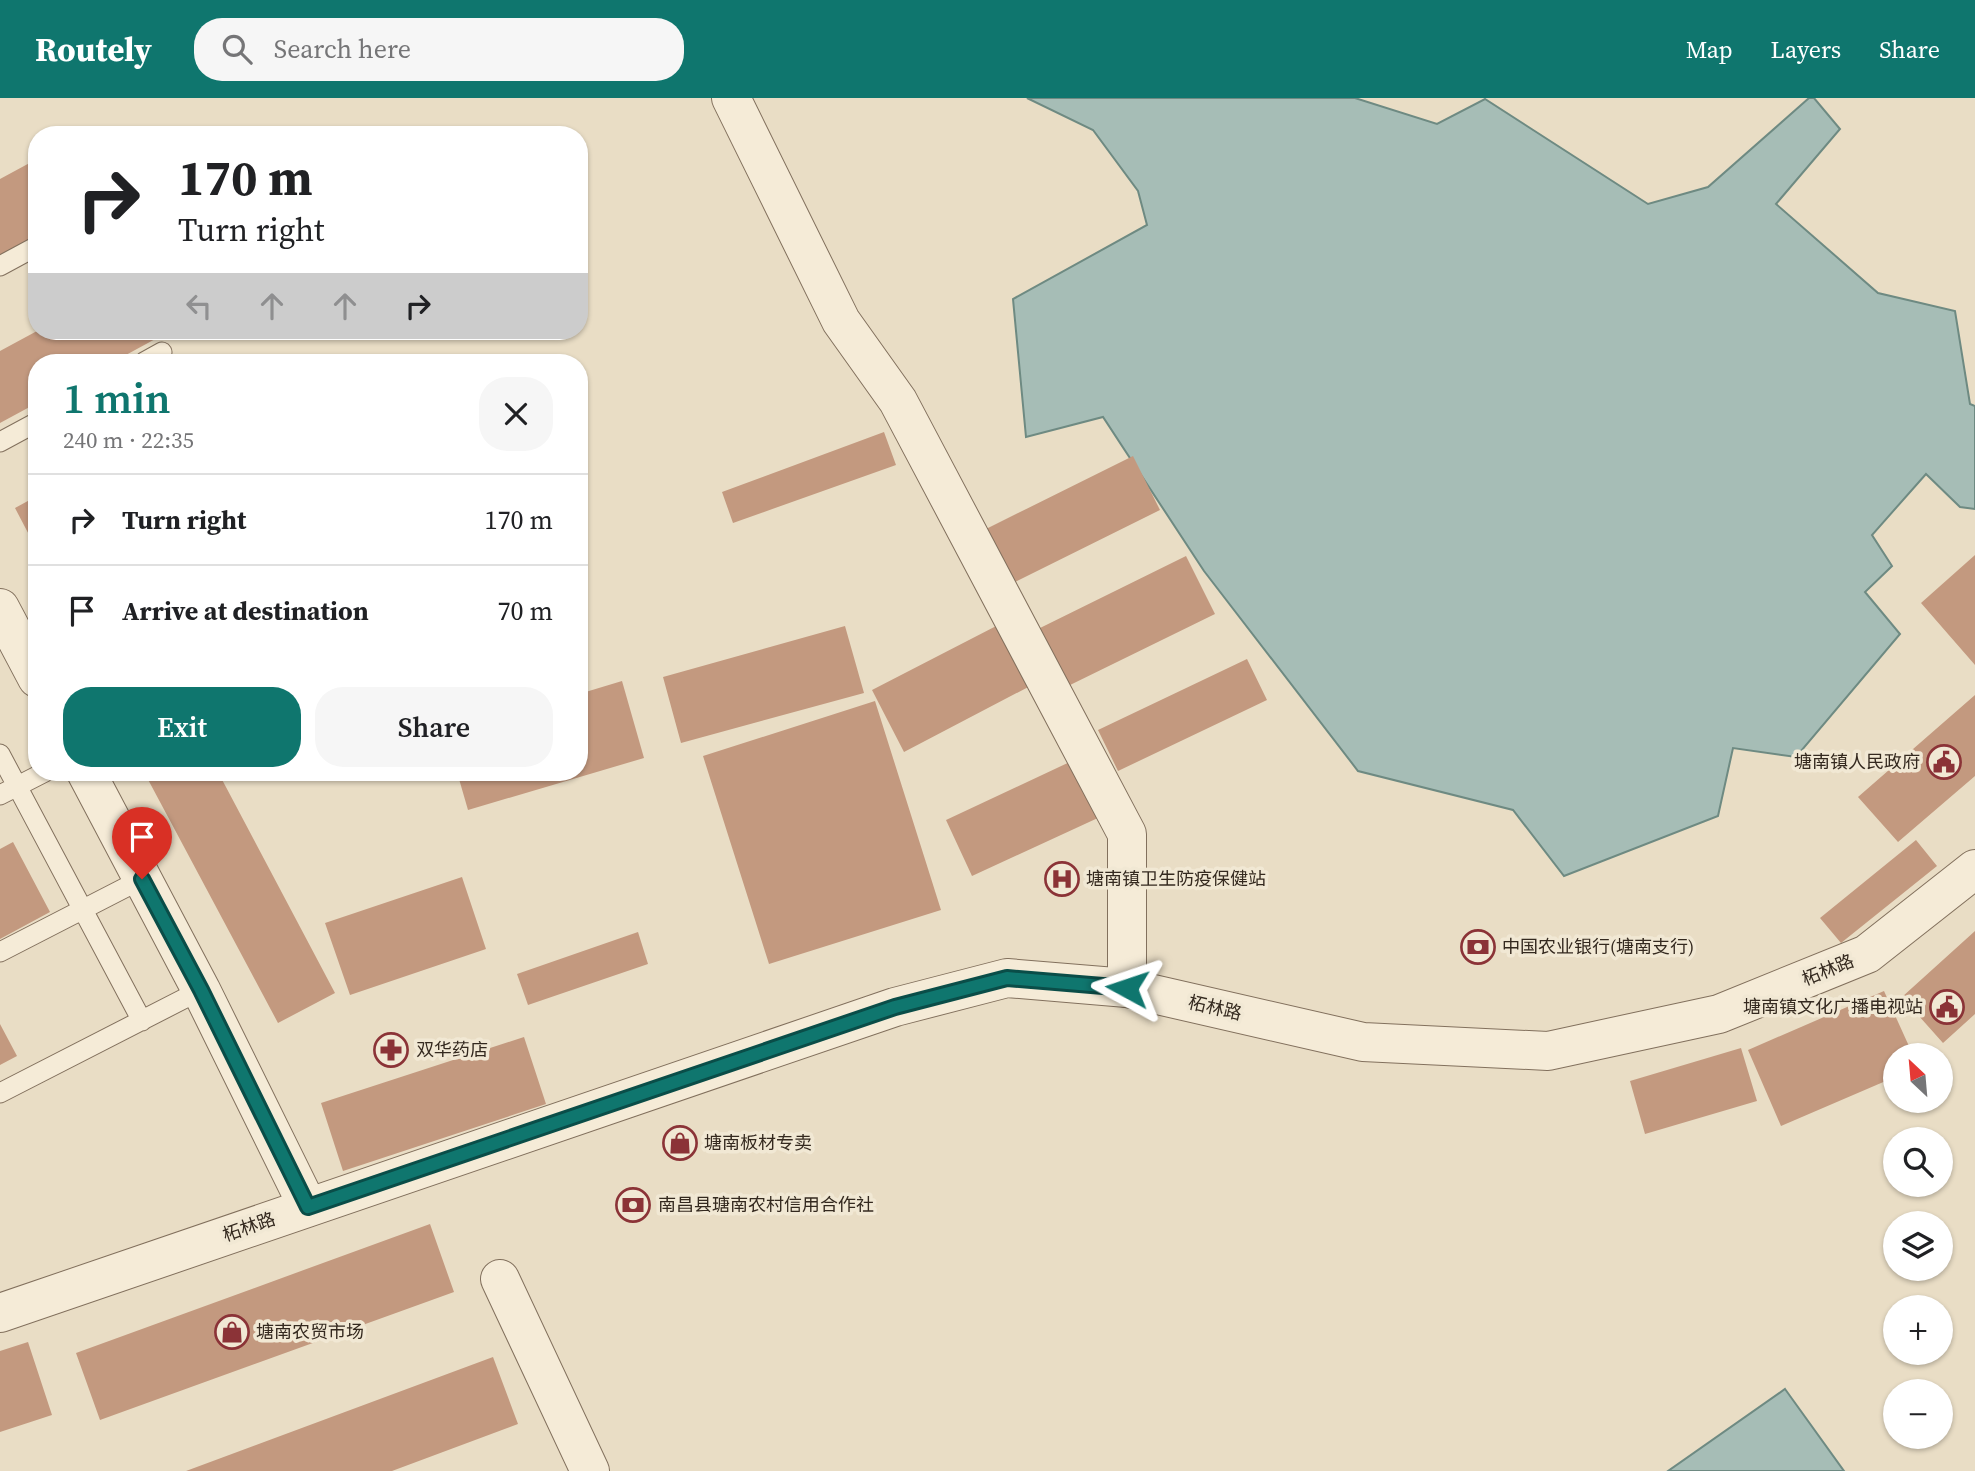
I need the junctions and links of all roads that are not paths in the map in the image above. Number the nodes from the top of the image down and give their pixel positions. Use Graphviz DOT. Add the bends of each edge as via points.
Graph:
graph roads {
  1 [pos="731,98"];
  2 [pos="28,251"];
  3 [pos="0,267"];
  4 [pos="162,352"];
  5 [pos="158,354"];
  6 [pos="28,427"];
  7 [pos="0,442"];
  8 [pos="0,608"];
  9 [pos="28,661"];
  10 [pos="0,754"];
  11 [pos="28,781"];
  12 [pos="91,781"];
  13 [pos="9,791"];
  14 [pos="1975,869"];
  15 [pos="142,879"];
  16 [pos="82,910"];
  17 [pos="0,952"];
  18 [pos="1127,988"];
  19 [pos="201,990"];
  20 [pos="142,1021"];
  21 [pos="0,1093"];
  22 [pos="308,1207"];
  23 [pos="500,1279"];
  24 [pos="0,1313"];
  25 [pos="590,1471"];
  1 -- 18 [label="street" via="841,321 898,401 1127,834"];
  2 -- 3 [label="lane"];
  4 -- 5 [label="lane"];
  6 -- 7 [label="lane"];
  8 -- 9 [label="street"];
  10 -- 13 [label="lane"];
  11 -- 13 [label="lane"];
  12 -- 15 [label="street"];
  13 -- 16 [label="lane"];
  14 -- 18 [label="street, 柘林路" via="1867,954 1719,1014 1548,1051 1363,1042"];
  15 -- 16 [label="lane"];
  15 -- 19 [label="street"];
  16 -- 17 [label="lane"];
  16 -- 20 [label="lane"];
  18 -- 22 [label="street, 柘林路" via="1007,978 907,1004"];
  19 -- 20 [label="lane"];
  19 -- 22 [label="street"];
  20 -- 21 [label="lane"];
  22 -- 24 [label="street, 柘林路"];
  23 -- 25 [label="street"];
}
